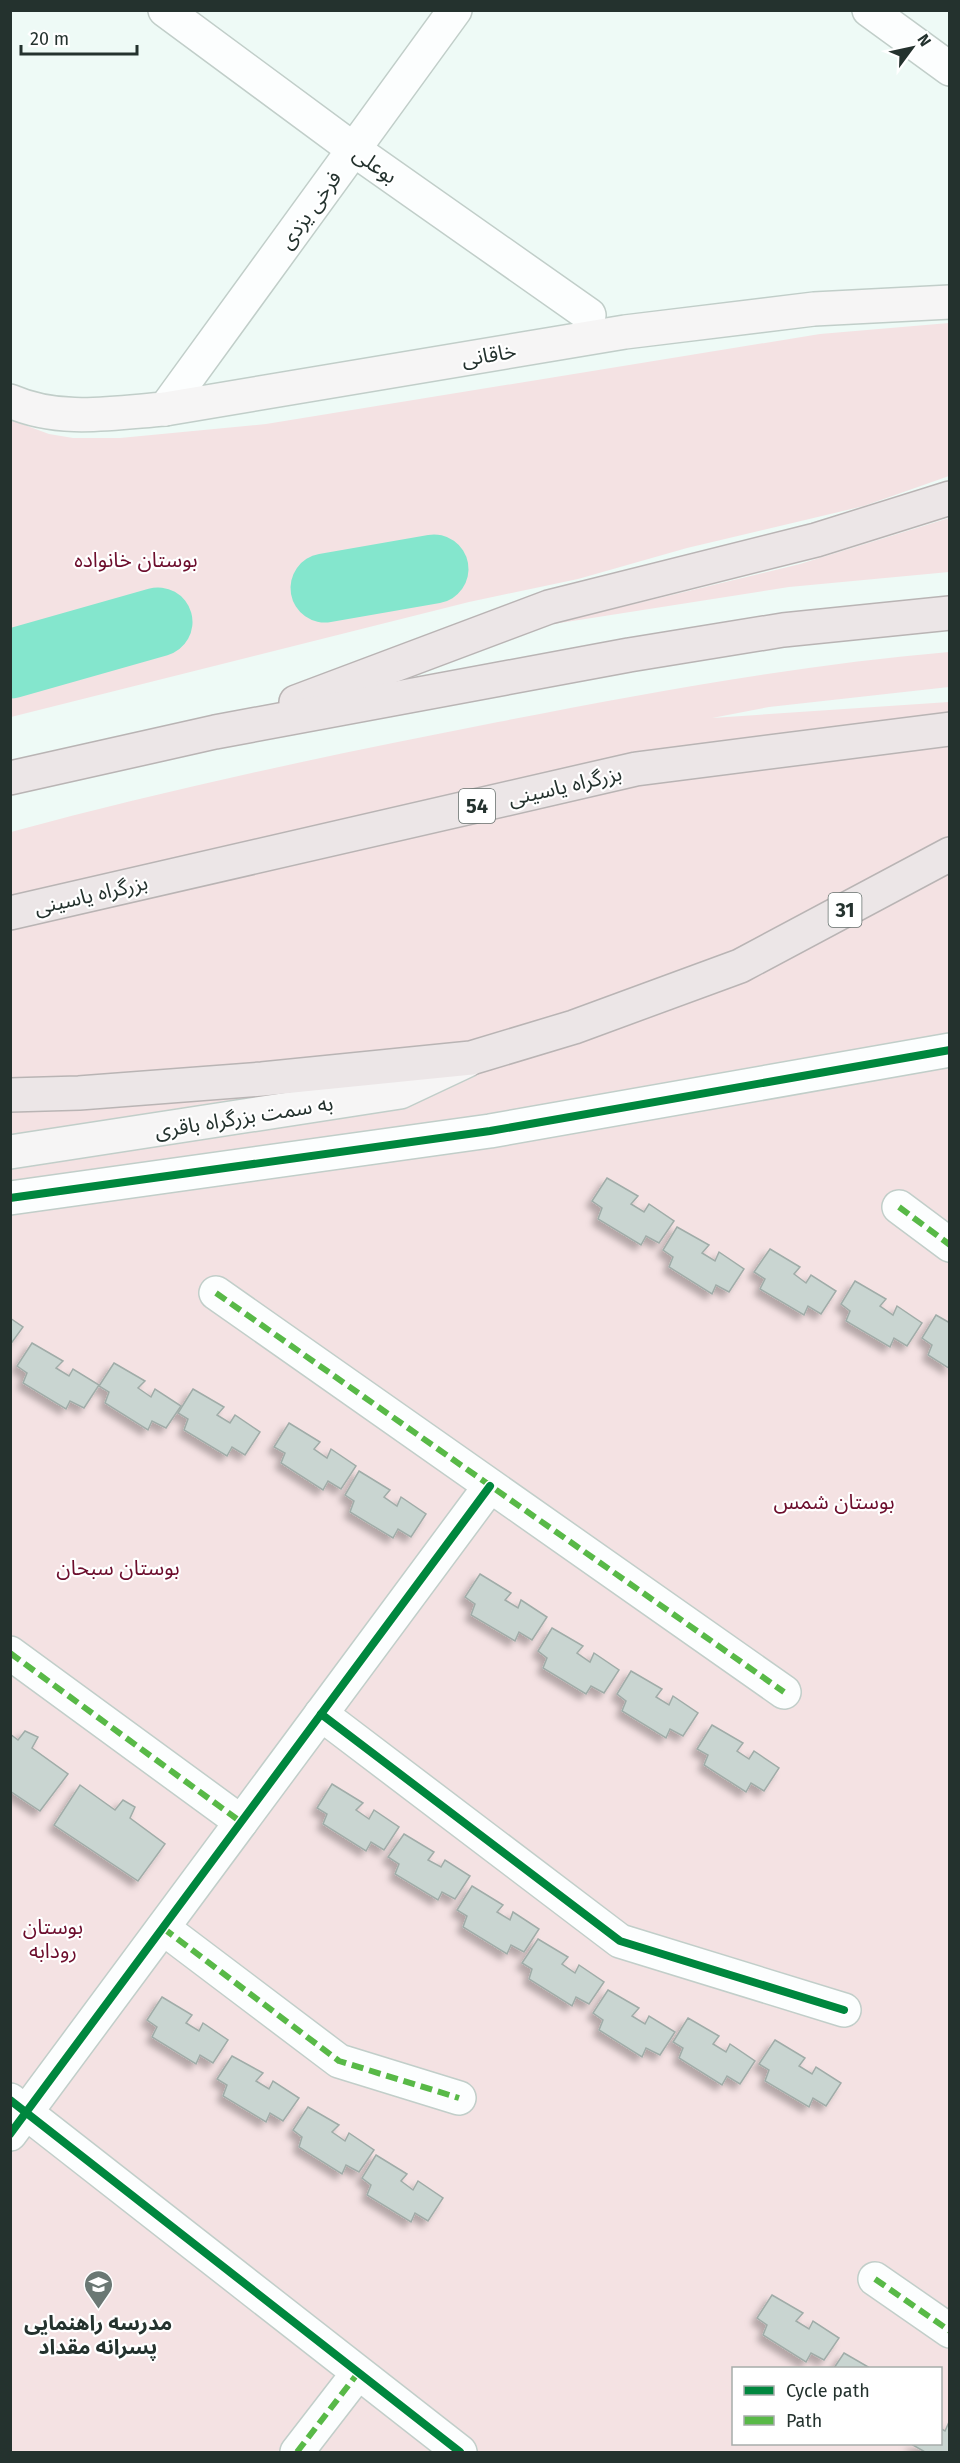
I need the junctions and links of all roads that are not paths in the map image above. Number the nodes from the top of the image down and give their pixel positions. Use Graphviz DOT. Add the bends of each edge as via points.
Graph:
graph roads {
  1 [pos="165,10"];
  2 [pos="454,10"];
  3 [pos="869,10"];
  4 [pos="950,69"];
  5 [pos="354,149"];
  6 [pos="950,302"];
  7 [pos="588,315"];
  8 [pos="20,405"];
  9 [pos="165,409"];
  10 [pos="950,498"];
  11 [pos="950,613"];
  12 [pos="950,729"];
  13 [pos="215,732"];
  14 [pos="10,778"];
  15 [pos="950,854"];
  16 [pos="10,913"];
  17 [pos="950,1050"];
  18 [pos="471,1058"];
  19 [pos="10,1095"];
  20 [pos="10,1152"];
  21 [pos="10,1198"];
  22 [pos="899,1207"];
  23 [pos="950,1245"];
  24 [pos="216,1293"];
  25 [pos="490,1486"];
  26 [pos="10,1653"];
  27 [pos="783,1692"];
  28 [pos="321,1714"];
  29 [pos="241,1822"];
  30 [pos="163,1928"];
  31 [pos="844,2010"];
  32 [pos="459,2098"];
  33 [pos="16,2115"];
  34 [pos="875,2279"];
  35 [pos="950,2331"];
  36 [pos="358,2373"];
  37 [pos="297,2452"];
  38 [pos="460,2452"];
  1 -- 5 [label="street, بوعلی"];
  2 -- 5 [label="street, فرخی یزدی"];
  3 -- 4 [label="street"];
  5 -- 7 [label="street, بوعلی"];
  5 -- 9 [label="street, فرخی یزدی"];
  6 -- 9 [label="main road, خاقانی" via="814,309 636,331"];
  8 -- 9 [label="main road, خاقانی" via="58,415"];
  10 -- 13 [label="highway" via="816,540 549,607"];
  11 -- 13 [label="highway" via="783,630"];
  12 -- 16 [label="highway, بزرگراه یاسینی / 54" via="636,770"];
  13 -- 14 [label="highway"];
  15 -- 18 [label="highway, 31" via="740,966 574,1027"];
  17 -- 21 [label="street" via="490,1131"];
  18 -- 19 [label="highway" via="262,1079"];
  18 -- 20 [label="main road, به سمت بزرگراه باقری" via="400,1092"];
  22 -- 23 [label="street"];
  24 -- 25 [label="street"];
  25 -- 27 [label="street"];
  25 -- 28 [label="street"];
  26 -- 29 [label="street"];
  28 -- 29 [label="street"];
  28 -- 31 [label="street" via="620,1941"];
  29 -- 30 [label="street"];
  30 -- 32 [label="street" via="339,2061"];
  30 -- 33 [label="street"];
  33 -- 36 [label="street"];
  34 -- 35 [label="street"];
  36 -- 37 [label="street"];
  36 -- 38 [label="street"];
}
